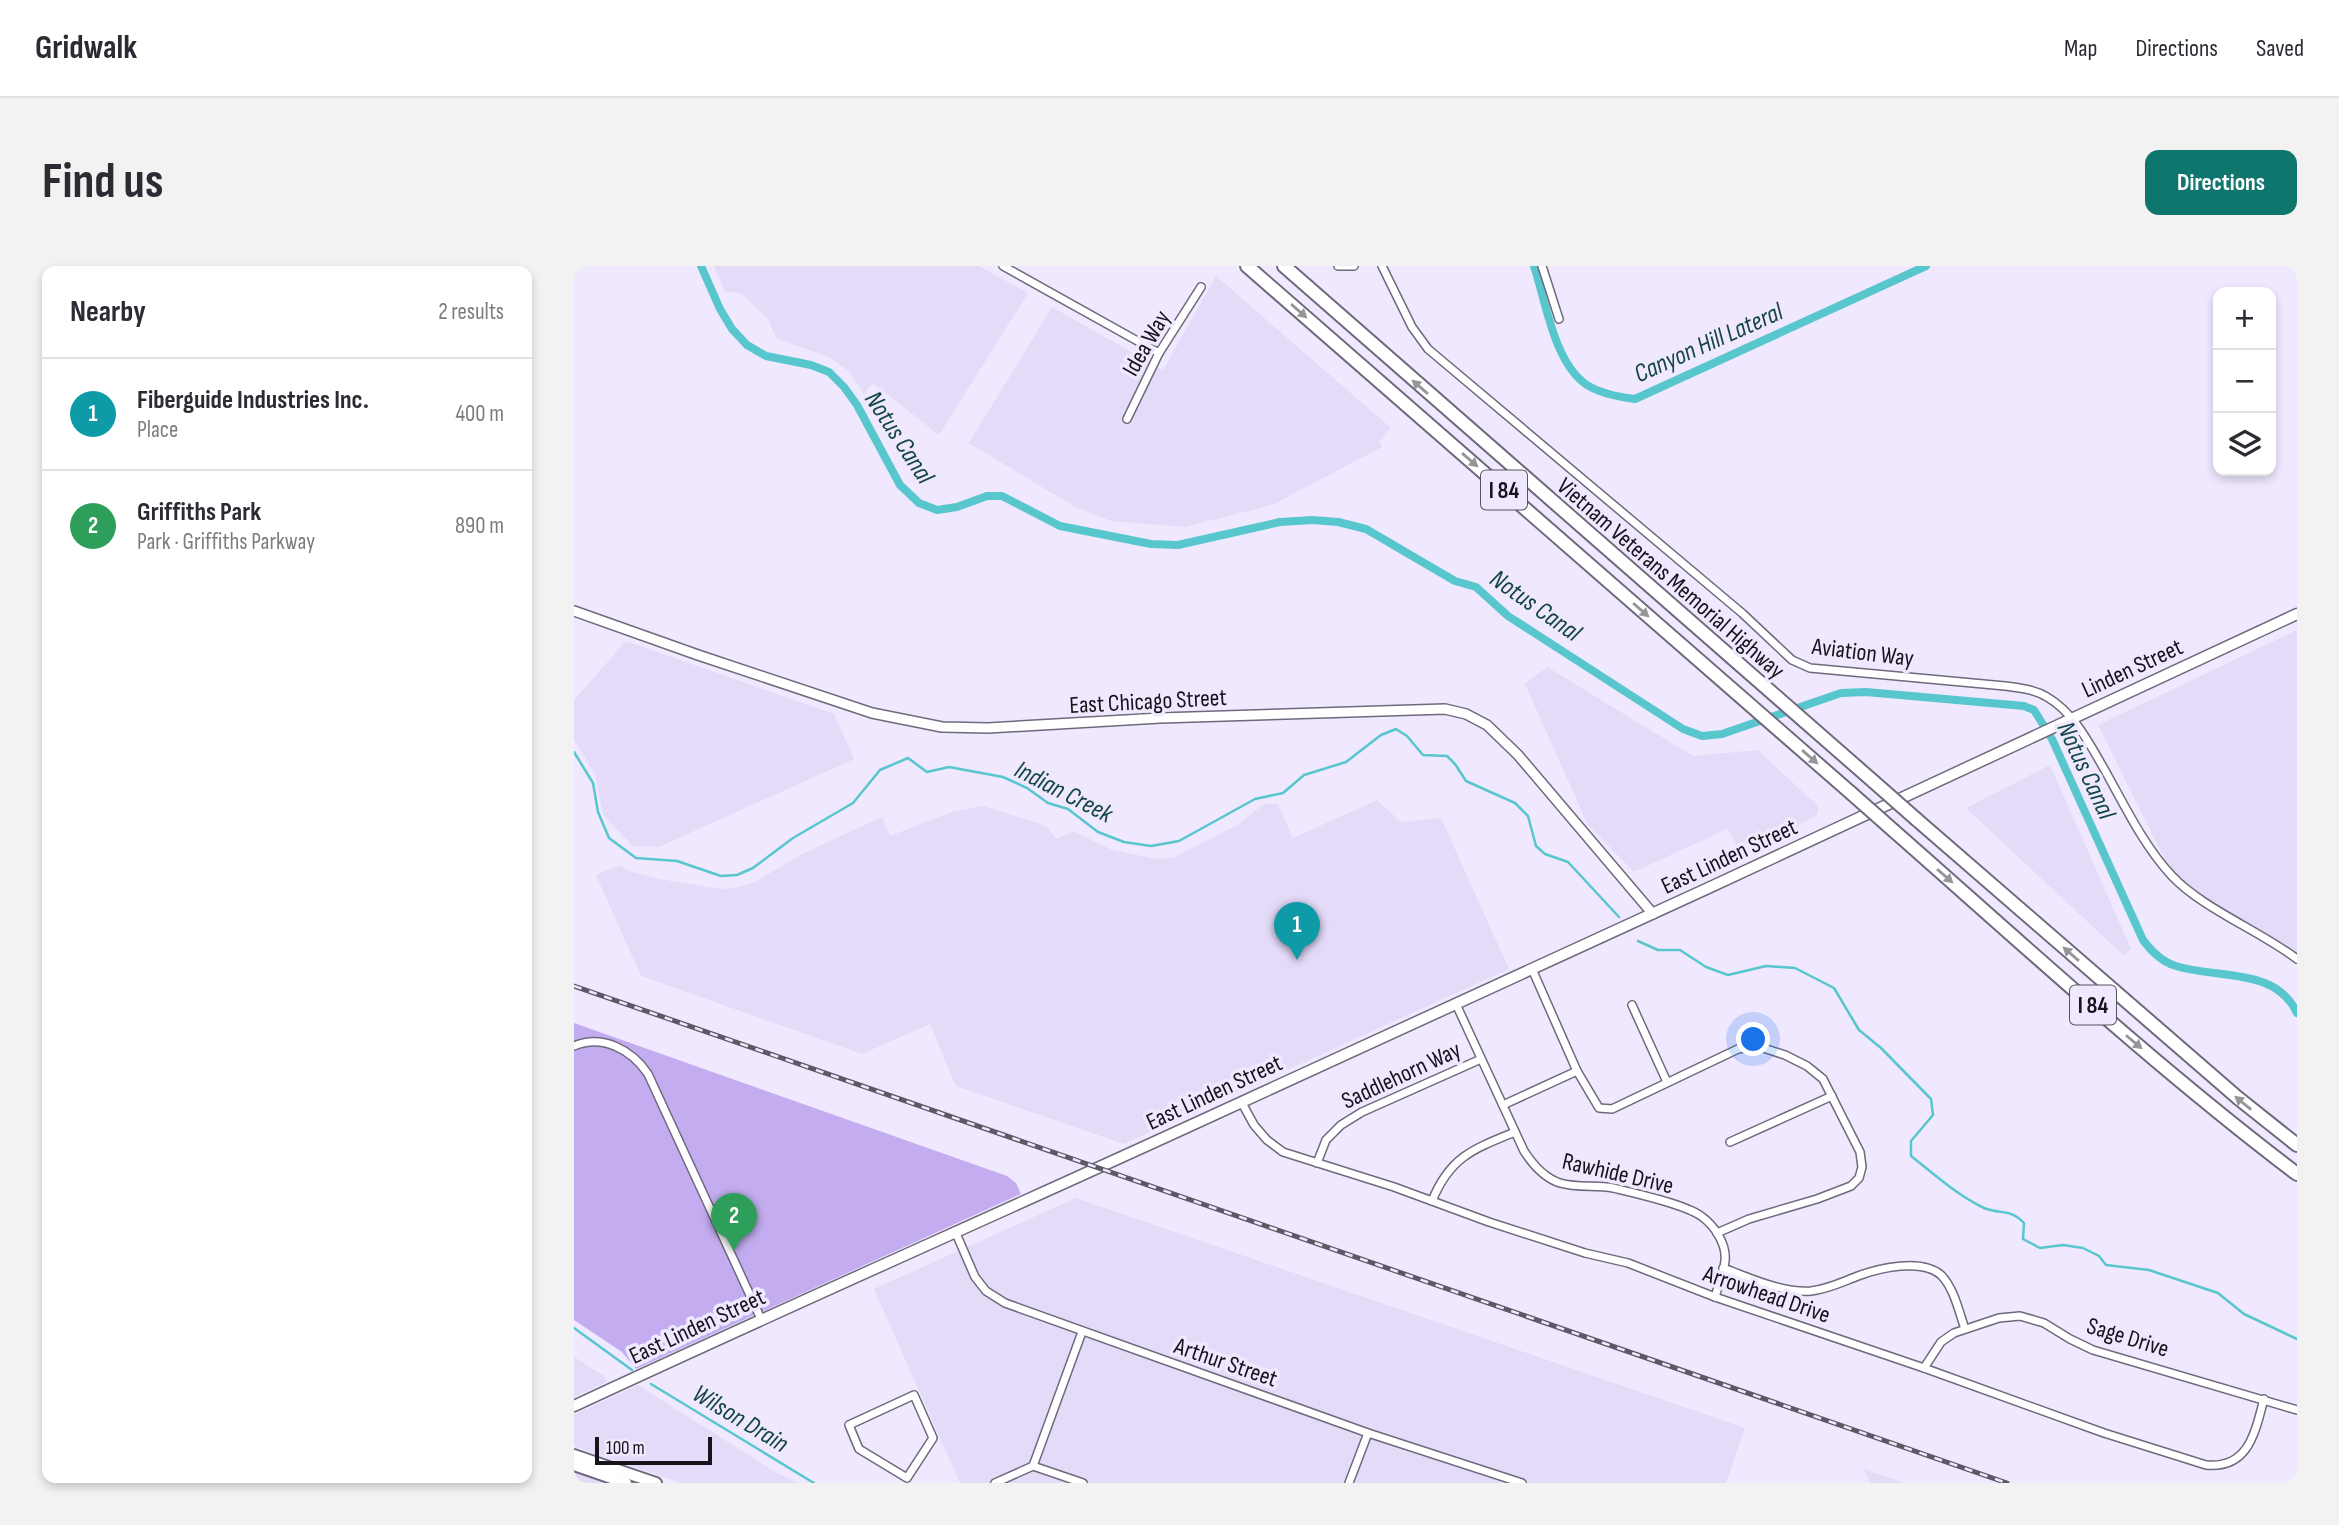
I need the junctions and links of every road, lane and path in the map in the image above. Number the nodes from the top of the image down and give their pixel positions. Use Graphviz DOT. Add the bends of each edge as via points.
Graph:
graph roads {
  1 [pos="1003,266"];
  2 [pos="1247,266"];
  3 [pos="1284,266"];
  4 [pos="1338,266"];
  5 [pos="1354,266"];
  6 [pos="1382,266"];
  7 [pos="1542,266"];
  8 [pos="1201,287"];
  9 [pos="1559,319"];
  10 [pos="1159,353"];
  11 [pos="1127,419"];
  12 [pos="574,611"];
  13 [pos="2297,614"];
  14 [pos="2072,719"];
  15 [pos="1870,814"];
  16 [pos="1653,914"];
  17 [pos="2297,959"];
  18 [pos="1532,969"];
  19 [pos="1456,1004"];
  20 [pos="1632,1005"];
  21 [pos="574,1046"];
  22 [pos="1481,1059"];
  23 [pos="1577,1071"];
  24 [pos="1667,1082"];
  25 [pos="1832,1096"];
  26 [pos="1242,1102"];
  27 [pos="1503,1105"];
  28 [pos="1515,1132"];
  29 [pos="1730,1142"];
  30 [pos="2297,1145"];
  31 [pos="1317,1163"];
  32 [pos="2297,1174"];
  33 [pos="1432,1201"];
  34 [pos="955,1231"];
  35 [pos="1717,1233"];
  36 [pos="1723,1268"];
  37 [pos="1715,1297"];
  38 [pos="761,1319"];
  39 [pos="1965,1329"];
  40 [pos="1082,1332"];
  41 [pos="1924,1368"];
  42 [pos="2264,1399"];
  43 [pos="574,1406"];
  44 [pos="2297,1409"];
  45 [pos="1368,1433"];
  46 [pos="574,1455"];
  47 [pos="574,1465"];
  48 [pos="1033,1466"];
  49 [pos="909,1481"];
  50 [pos="626,1483"];
  51 [pos="656,1483"];
  52 [pos="995,1483"];
  53 [pos="1083,1483"];
  54 [pos="1349,1483"];
  55 [pos="1522,1483"];
  1 -- 10 [label="street"];
  2 -- 32 [label="highway, Vietnam Veterans Memorial Highway / I 84, one-way, bridge" via="2118,1027"];
  30 -- 3 [label="highway, Vietnam Veterans Memorial Highway / I 84, one-way, bridge"];
  4 -- 5 [label="street"];
  6 -- 14 [label="street, Aviation Way" via="1428,349 1792,660 1839,672 2021,688 2048,697"];
  7 -- 9 [label="street"];
  8 -- 10 [label="street, Idea Way"];
  10 -- 11 [label="street, Idea Way"];
  12 -- 16 [label="street, East Chicago Street" via="872,713 942,727 1448,709 1466,714 1487,725 1518,755"];
  13 -- 14 [label="main road, Linden Street"];
  14 -- 15 [label="main road, Linden Street"];
  14 -- 17 [label="street, Aviation Way" via="2139,831 2174,878"];
  15 -- 16 [label="main road, East Linden Street"];
  16 -- 18 [label="main road, East Linden Street"];
  18 -- 19 [label="main road, East Linden Street"];
  18 -- 23 [label="street"];
  19 -- 22 [label="street, Rawhide Drive"];
  19 -- 26 [label="main road, East Linden Street"];
  20 -- 24 [label="street"];
  21 -- 38 [label="street" via="599,1041 639,1060"];
  22 -- 27 [label="street, Rawhide Drive"];
  22 -- 31 [label="street, Saddlehorn Way" via="1341,1125 1326,1140"];
  23 -- 24 [label="street" via="1599,1108 1612,1109"];
  23 -- 27 [label="street"];
  24 -- 25 [label="street" via="1738,1049 1757,1046 1807,1066 1823,1079"];
  25 -- 29 [label="street"];
  25 -- 35 [label="street" via="1860,1152 1859,1178 1839,1191"];
  26 -- 31 [label="street, Arrowhead Drive" via="1266,1140 1283,1152"];
  26 -- 34 [label="main road, East Linden Street"];
  27 -- 28 [label="street, Rawhide Drive"];
  28 -- 33 [label="street" via="1455,1163 1441,1178"];
  28 -- 35 [label="street, Rawhide Drive" via="1534,1165 1560,1183 1612,1188 1683,1208 1700,1215"];
  31 -- 33 [label="street, Arrowhead Drive"];
  33 -- 37 [label="street, Arrowhead Drive" via="1628,1263"];
  34 -- 38 [label="main road, East Linden Street"];
  34 -- 40 [label="street, Arthur Street" via="986,1291 1005,1303"];
  35 -- 36 [label="street" via="1723,1243"];
  36 -- 37 [label="street"];
  36 -- 39 [label="street" via="1784,1290 1811,1291 1882,1268 1926,1267 1948,1287"];
  37 -- 41 [label="street, Arrowhead Drive"];
  38 -- 43 [label="main road, East Linden Street"];
  39 -- 41 [label="street, Sage Drive" via="1941,1342"];
  39 -- 42 [label="street, Sage Drive" via="2020,1316 2093,1350"];
  40 -- 45 [label="street, Arthur Street"];
  40 -- 48 [label="street"];
  41 -- 42 [label="street, Arrowhead Drive" via="2206,1465 2217,1466 2247,1450"];
  42 -- 44 [label="street, Sage Drive"];
  45 -- 54 [label="street"];
  45 -- 55 [label="street, Arthur Street"];
  46 -- 51 [label="main road"];
  47 -- 50 [label="main road"];
  48 -- 52 [label="street"];
  48 -- 53 [label="street"];
  49 -- 49 [label="street" via="859,1449 849,1425 914,1395 933,1438"];
}
